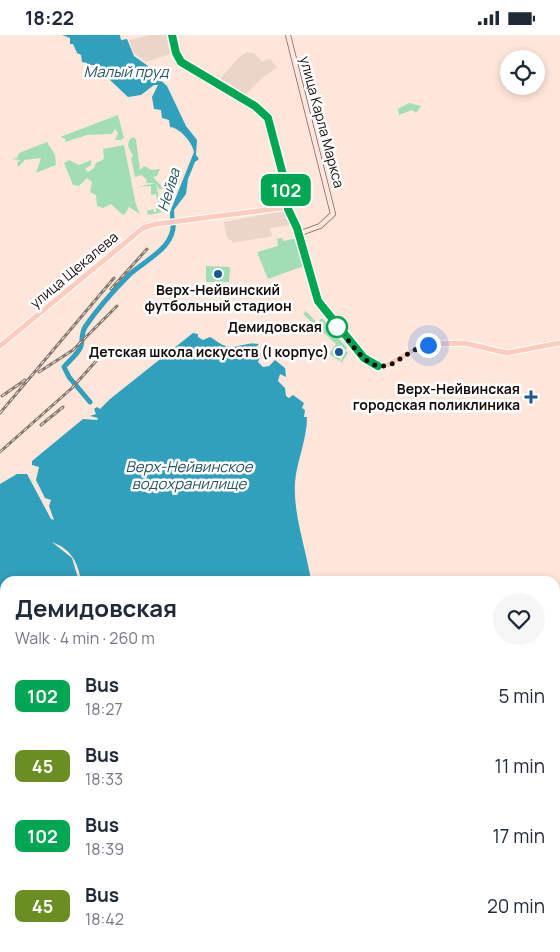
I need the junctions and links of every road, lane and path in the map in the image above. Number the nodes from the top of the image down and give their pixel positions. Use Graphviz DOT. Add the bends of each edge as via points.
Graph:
graph roads {
  1 [pos="172,35"];
  2 [pos="288,35"];
  3 [pos="288,209"];
  4 [pos="298,233"];
  5 [pos="560,343"];
  6 [pos="0,346"];
  1 -- 3 [label="street" via="181,62 255,106 268,118"];
  2 -- 4 [label="street, улица Карла Маркса" via="333,214 320,226"];
  3 -- 4 [label="main road"];
  3 -- 6 [label="main road, улица Щекалева" via="150,225"];
  4 -- 5 [label="main road" via="318,301 364,358 378,366 391,364 415,349 434,344 464,343 507,353"];
}
